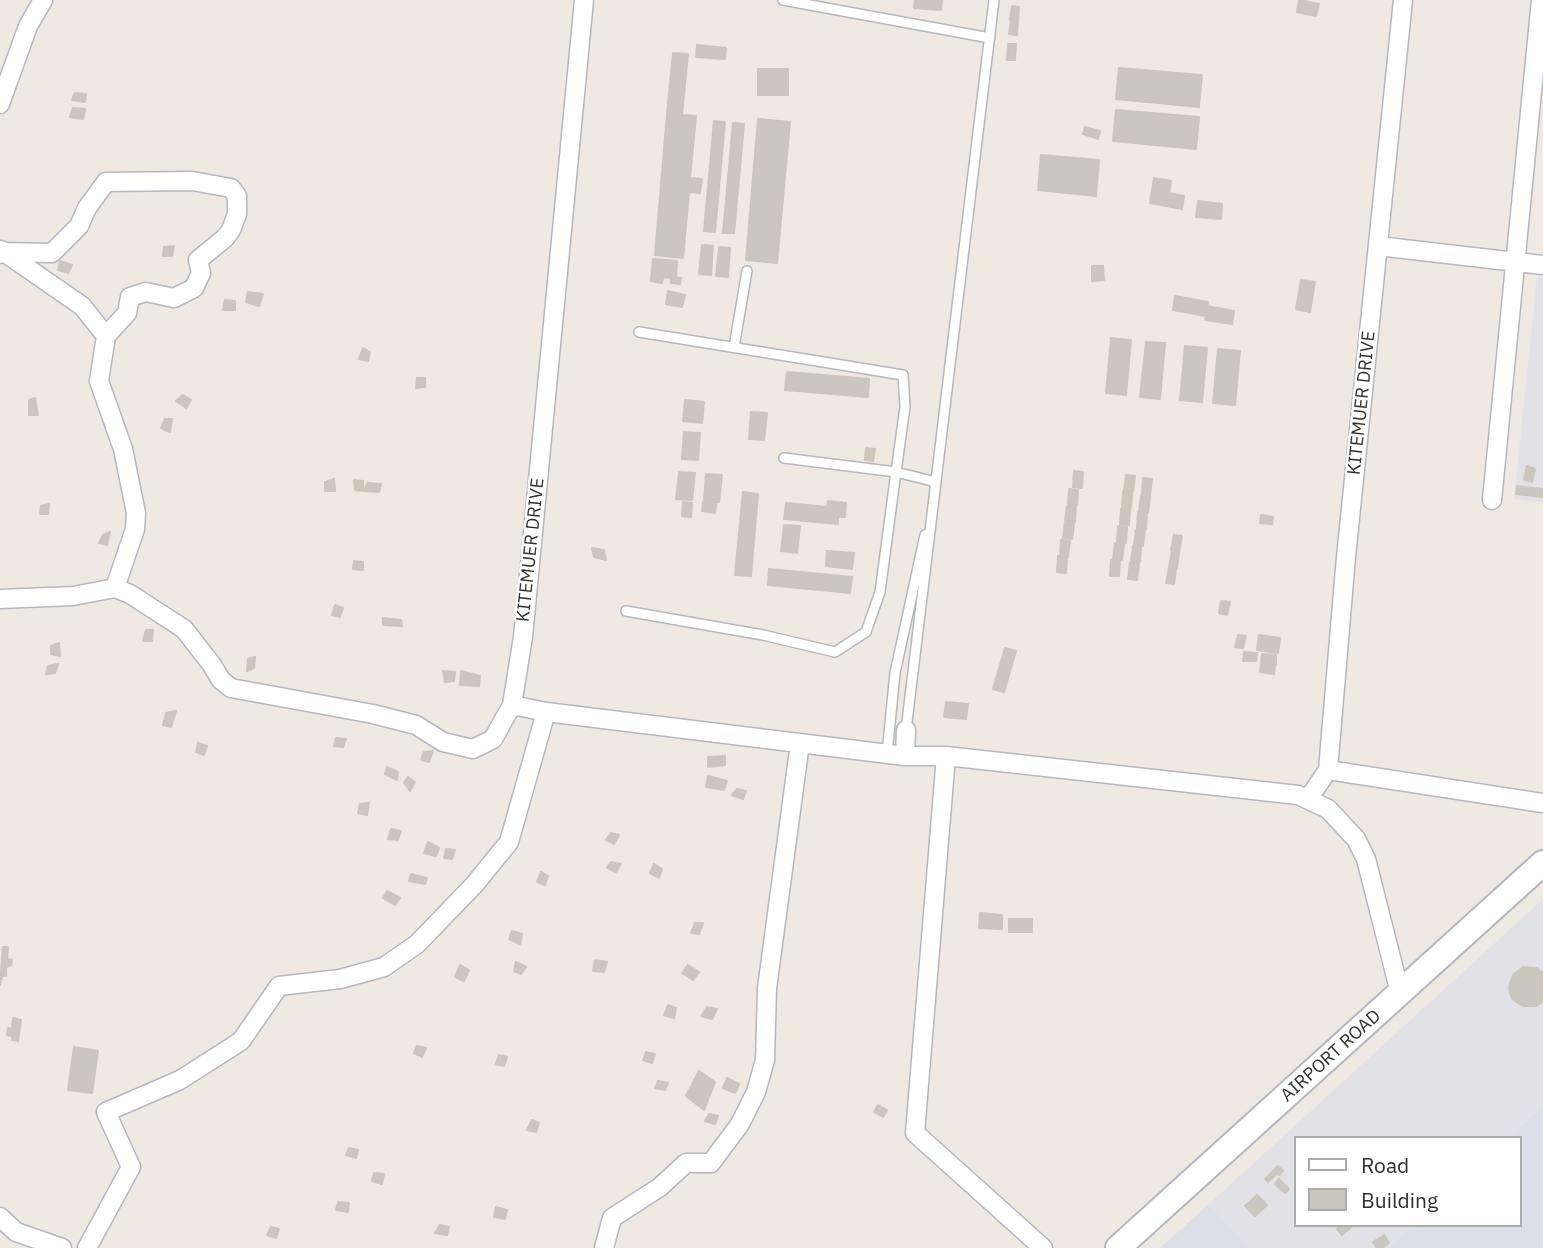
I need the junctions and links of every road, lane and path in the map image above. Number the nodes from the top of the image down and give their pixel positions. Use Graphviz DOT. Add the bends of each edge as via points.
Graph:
graph roads {
  1 [pos="43,0"];
  2 [pos="584,0"];
  3 [pos="783,0"];
  4 [pos="994,0"];
  5 [pos="1404,0"];
  6 [pos="1541,0"];
  7 [pos="990,38"];
  8 [pos="0,104"];
  9 [pos="1378,246"];
  10 [pos="1,251"];
  11 [pos="1516,262"];
  12 [pos="1543,265"];
  13 [pos="747,271"];
  14 [pos="639,332"];
  15 [pos="106,336"];
  16 [pos="734,347"];
  17 [pos="784,458"];
  18 [pos="895,472"];
  19 [pos="936,482"];
  20 [pos="1492,500"];
  21 [pos="115,588"];
  22 [pos="0,599"];
  23 [pos="626,611"];
  24 [pos="512,705"];
  25 [pos="546,712"];
  26 [pos="906,730"];
  27 [pos="800,743"];
  28 [pos="896,755"];
  29 [pos="946,756"];
  30 [pos="1328,769"];
  31 [pos="1308,799"];
  32 [pos="1543,803"];
  33 [pos="1543,863"];
  34 [pos="1401,993"];
  35 [pos="0,1217"];
  36 [pos="62,1248"];
  37 [pos="87,1248"];
  38 [pos="604,1248"];
  39 [pos="1043,1248"];
  40 [pos="1118,1248"];
  1 -- 8 [label="street" via="28,26"];
  2 -- 24 [label="street, KITEMUER DRIVE" via="524,623"];
  3 -- 7 [label="lane"];
  4 -- 7 [label="lane"];
  5 -- 9 [label="street, KITEMUER DRIVE"];
  6 -- 11 [label="street"];
  7 -- 19 [label="lane"];
  9 -- 11 [label="street"];
  9 -- 30 [label="street, KITEMUER DRIVE"];
  10 -- 15 [label="street" via="82,306"];
  10 -- 15 [label="street" via="52,253 79,226 106,182 191,181 235,190 237,214 231,230 198,260 201,273 194,288 174,298 146,292 131,297 127,313"];
  11 -- 12 [label="street"];
  11 -- 20 [label="street"];
  13 -- 16 [label="lane"];
  14 -- 16 [label="lane"];
  15 -- 21 [label="street" via="99,381 123,449 136,513"];
  16 -- 18 [label="lane" via="903,375 905,407"];
  17 -- 18 [label="lane"];
  18 -- 19 [label="lane"];
  18 -- 23 [label="lane" via="880,592 866,632 835,652"];
  19 -- 26 [label="lane"];
  19 -- 28 [label="lane" via="895,673"];
  21 -- 22 [label="street" via="73,596"];
  21 -- 24 [label="street" via="184,629 220,680 231,688 405,722 443,742 473,750 493,739"];
  24 -- 25 [label="street"];
  25 -- 27 [label="street"];
  25 -- 37 [label="street" via="509,842 417,944 384,967 340,979 279,986 241,1041 180,1080 106,1112 131,1167"];
  26 -- 28 [label="street"];
  27 -- 28 [label="street"];
  27 -- 38 [label="street" via="767,988 765,1060 756,1092 740,1124 710,1163 686,1163 612,1218"];
  28 -- 29 [label="street"];
  29 -- 31 [label="street" via="1298,794"];
  29 -- 39 [label="street" via="915,1133"];
  30 -- 31 [label="street, KITEMUER DRIVE"];
  30 -- 32 [label="street"];
  31 -- 34 [label="street" via="1328,809 1356,839 1366,859"];
  33 -- 34 [label="street, AIRPORT ROAD"];
  34 -- 40 [label="street, AIRPORT ROAD"];
  35 -- 36 [label="street" via="16,1232"];
}
